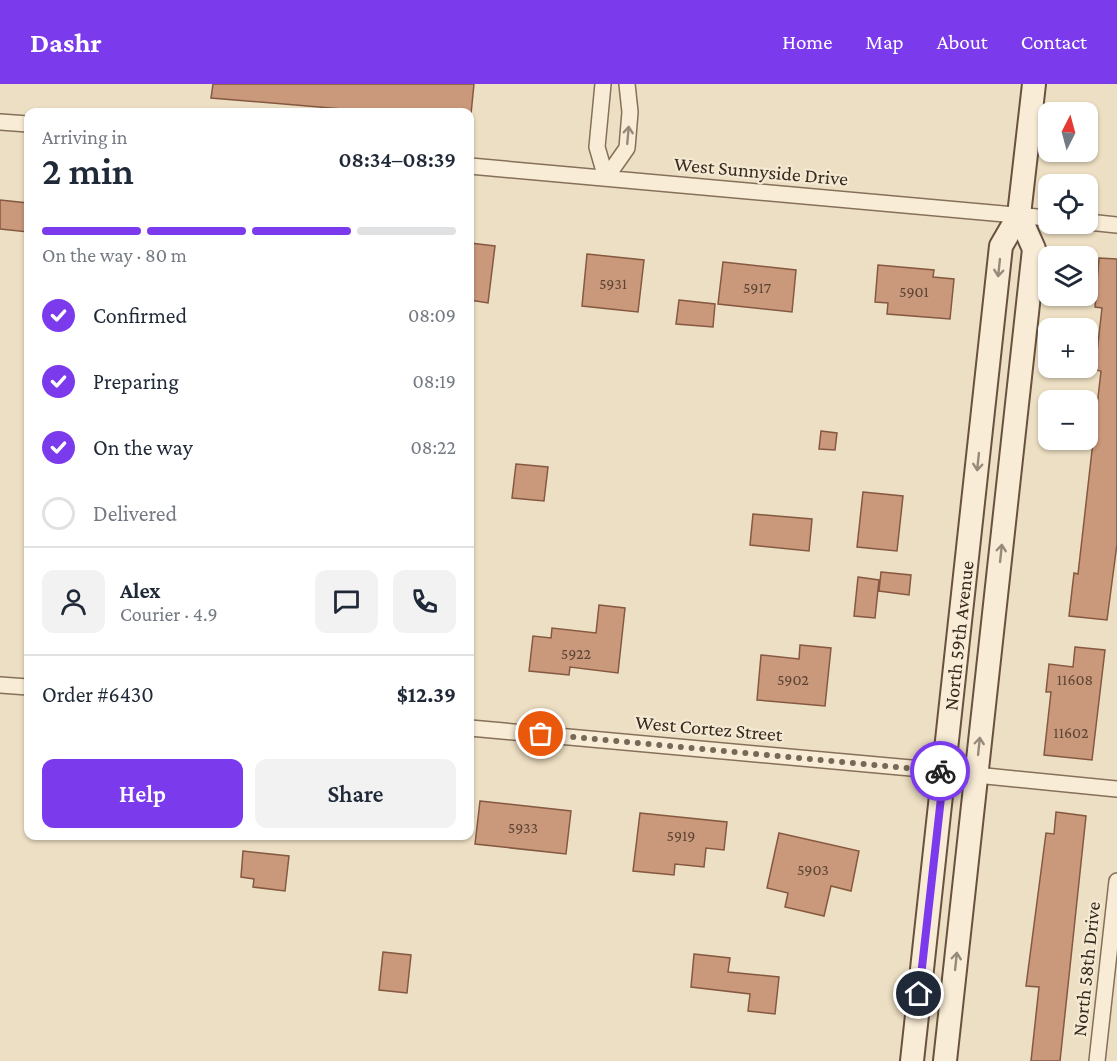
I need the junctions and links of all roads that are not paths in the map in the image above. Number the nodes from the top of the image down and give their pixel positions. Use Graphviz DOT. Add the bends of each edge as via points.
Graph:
graph roads {
  1 [pos="603,84"];
  2 [pos="627,84"];
  3 [pos="1034,84"];
  4 [pos="0,122"];
  5 [pos="24,124"];
  6 [pos="474,166"];
  7 [pos="606,178"];
  8 [pos="1019,215"];
  9 [pos="1038,217"];
  10 [pos="1098,223"];
  11 [pos="1117,225"];
  12 [pos="0,685"];
  13 [pos="24,687"];
  14 [pos="474,728"];
  15 [pos="944,771"];
  16 [pos="976,775"];
  17 [pos="1117,789"];
  18 [pos="1117,881"];
  19 [pos="912,1061"];
  20 [pos="945,1061"];
  21 [pos="1097,1061"];
  1 -- 7 [label="street" via="597,147"];
  7 -- 2 [label="street, one-way" via="627,148"];
  3 -- 8 [label="main road, North 59th Avenue"];
  4 -- 5 [label="street"];
  6 -- 7 [label="street, West Sunnyside Drive"];
  7 -- 8 [label="street, West Sunnyside Drive"];
  8 -- 9 [label="street, West Sunnyside Drive"];
  8 -- 15 [label="main road, North 59th Avenue, one-way" via="1001,246"];
  16 -- 8 [label="main road, North 59th Avenue, one-way" via="1034,249"];
  10 -- 11 [label="street"];
  12 -- 13 [label="street"];
  14 -- 15 [label="street, West Cortez Street"];
  15 -- 19 [label="main road, North 59th Avenue"];
  16 -- 17 [label="street"];
  20 -- 16 [label="main road, North 59th Avenue, one-way"];
  18 -- 21 [label="street, North 58th Drive"];
}
